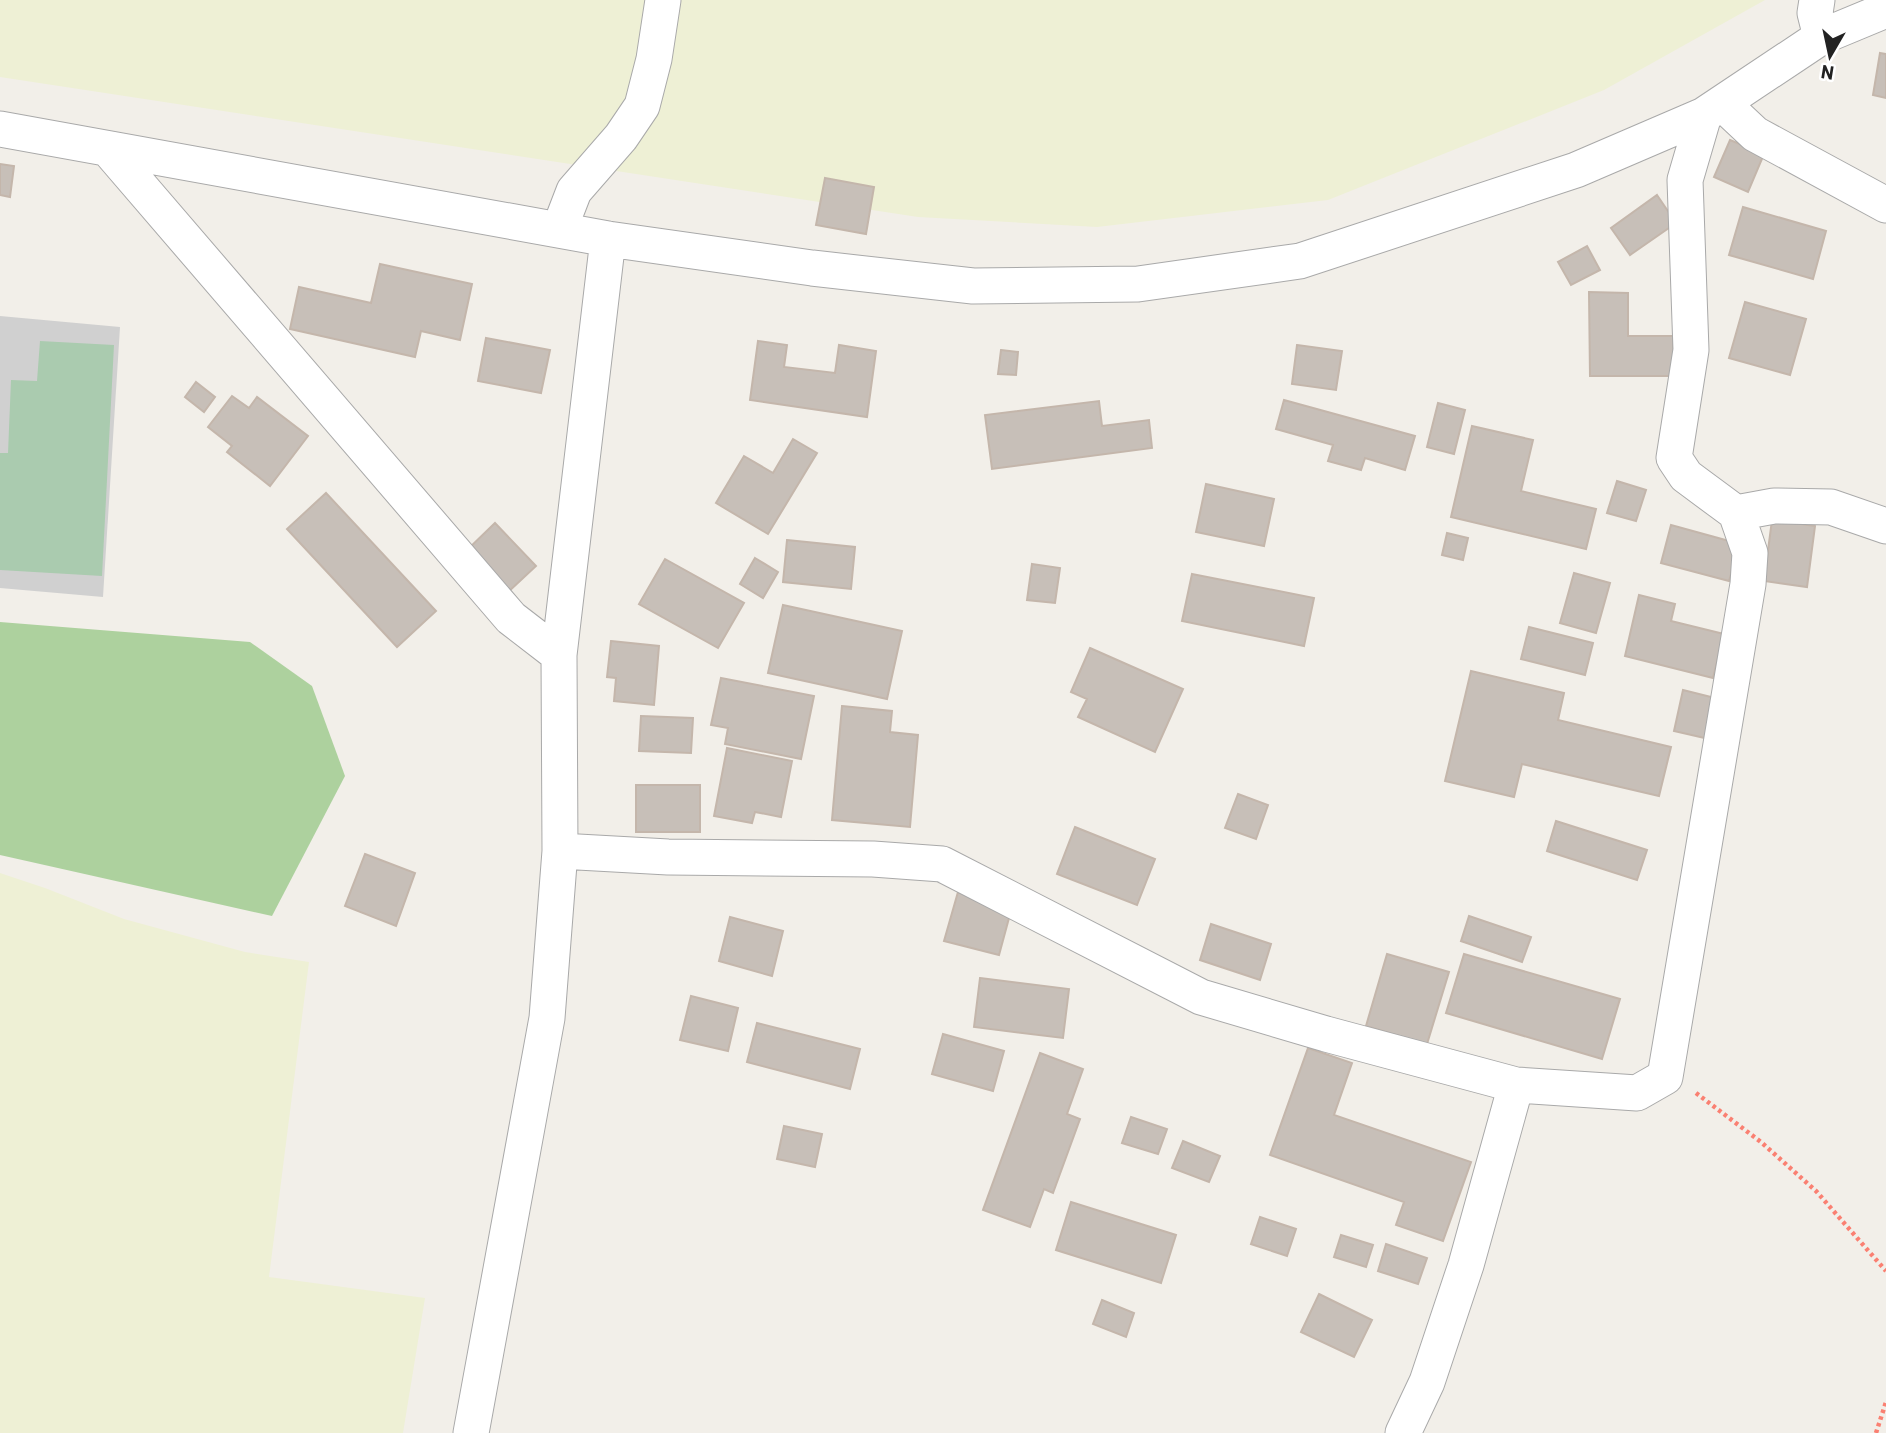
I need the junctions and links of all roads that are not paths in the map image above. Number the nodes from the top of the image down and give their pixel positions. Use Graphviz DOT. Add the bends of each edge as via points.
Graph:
graph roads {
  1 [pos="663,0"];
  2 [pos="1817,0"];
  3 [pos="1886,10"];
  4 [pos="1821,37"];
  5 [pos="1713,109"];
  6 [pos="0,129"];
  7 [pos="108,149"];
  8 [pos="1886,205"];
  9 [pos="559,230"];
  10 [pos="608,239"];
  11 [pos="1736,513"];
  12 [pos="1886,526"];
  13 [pos="559,655"];
  14 [pos="560,851"];
  15 [pos="1516,1085"];
  16 [pos="471,1433"];
  17 [pos="1403,1433"];
  1 -- 9 [label="street" via="642,106 574,191"];
  2 -- 4 [label="street"];
  3 -- 4 [label="street"];
  4 -- 5 [label="street"];
  5 -- 8 [label="street"];
  5 -- 10 [label="street" via="1576,170 1300,261 1138,284 973,286"];
  5 -- 11 [label="street" via="1685,180 1691,350 1674,458 1686,476"];
  6 -- 7 [label="street"];
  7 -- 9 [label="street"];
  7 -- 13 [label="street" via="510,618"];
  9 -- 10 [label="street"];
  10 -- 13 [label="street"];
  11 -- 12 [label="street" via="1774,506 1831,507"];
  11 -- 15 [label="street" via="1750,553 1748,584 1665,1077 1637,1093"];
  13 -- 14 [label="street"];
  14 -- 15 [label="street" via="942,864 1201,997"];
  14 -- 16 [label="street" via="547,1018"];
  15 -- 17 [label="street" via="1466,1265 1426,1382"];
}
